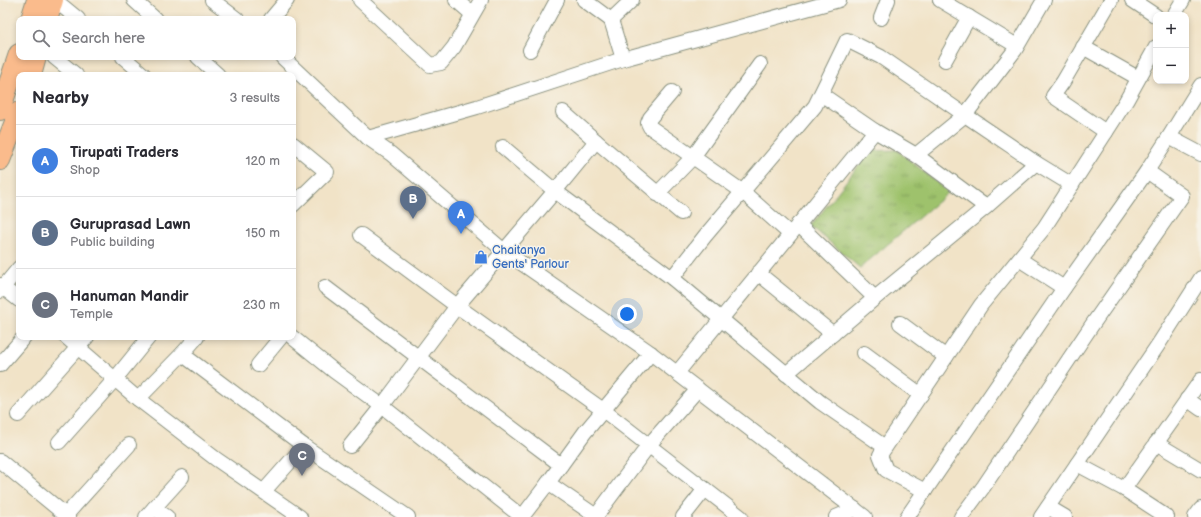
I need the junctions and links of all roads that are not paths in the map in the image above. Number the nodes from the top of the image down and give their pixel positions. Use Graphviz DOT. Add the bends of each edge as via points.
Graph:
graph roads {
  1 [pos="37,0"];
  2 [pos="54,0"];
  3 [pos="134,0"];
  4 [pos="212,0"];
  5 [pos="287,0"];
  6 [pos="360,0"];
  7 [pos="456,0"];
  8 [pos="481,0"];
  9 [pos="557,0"];
  10 [pos="584,0"];
  11 [pos="632,0"];
  12 [pos="839,0"];
  13 [pos="888,0"];
  14 [pos="940,0"];
  15 [pos="1044,0"];
  16 [pos="1111,0"];
  17 [pos="1132,0"];
  18 [pos="1183,0"];
  19 [pos="1176,12"];
  20 [pos="472,14"];
  21 [pos="1153,14"];
  22 [pos="31,16"];
  23 [pos="49,16"];
  24 [pos="74,16"];
  25 [pos="152,16"];
  26 [pos="233,16"];
  27 [pos="274,16"];
  28 [pos="969,17"];
  29 [pos="880,18"];
  30 [pos="611,20"];
  31 [pos="1017,46"];
  32 [pos="1084,47"];
  33 [pos="1155,48"];
  34 [pos="530,50"];
  35 [pos="623,59"];
  36 [pos="16,60"];
  37 [pos="35,60"];
  38 [pos="58,60"];
  39 [pos="126,60"];
  40 [pos="201,60"];
  41 [pos="285,60"];
  42 [pos="945,60"];
  43 [pos="760,64"];
  44 [pos="32,72"];
  45 [pos="72,72"];
  46 [pos="140,72"];
  47 [pos="215,72"];
  48 [pos="1138,78"];
  49 [pos="5,82"];
  50 [pos="672,92"];
  51 [pos="1199,92"];
  52 [pos="821,94"];
  53 [pos="0,110"];
  54 [pos="562,112"];
  55 [pos="965,115"];
  56 [pos="16,120"];
  57 [pos="876,131"];
  58 [pos="1106,132"];
  59 [pos="1170,137"];
  60 [pos="368,138"];
  61 [pos="596,141"];
  62 [pos="296,146"];
  63 [pos="503,147"];
  64 [pos="1201,154"];
  65 [pos="916,155"];
  66 [pos="693,158"];
  67 [pos="0,160"];
  68 [pos="1036,163"];
  69 [pos="1147,171"];
  70 [pos="1072,185"];
  71 [pos="555,191"];
  72 [pos="742,192"];
  73 [pos="657,194"];
  74 [pos="296,202"];
  75 [pos="986,207"];
  76 [pos="681,213"];
  77 [pos="794,229"];
  78 [pos="361,235"];
  79 [pos="504,251"];
  80 [pos="1019,259"];
  81 [pos="16,271"];
  82 [pos="758,273"];
  83 [pos="672,278"];
  84 [pos="1201,278"];
  85 [pos="1,288"];
  86 [pos="325,288"];
  87 [pos="1064,288"];
  88 [pos="16,298"];
  89 [pos="875,298"];
  90 [pos="457,306"];
  91 [pos="721,318"];
  92 [pos="900,323"];
  93 [pos="833,334"];
  94 [pos="21,340"];
  95 [pos="147,340"];
  96 [pos="194,340"];
  97 [pos="279,340"];
  98 [pos="296,340"];
  99 [pos="83,342"];
  100 [pos="651,353"];
  101 [pos="864,353"];
  102 [pos="182,354"];
  103 [pos="946,357"];
  104 [pos="418,358"];
  105 [pos="0,365"];
  106 [pos="258,365"];
  107 [pos="676,373"];
  108 [pos="786,374"];
  109 [pos="115,379"];
  110 [pos="1201,380"];
  111 [pos="698,389"];
  112 [pos="920,394"];
  113 [pos="138,399"];
  114 [pos="1187,399"];
  115 [pos="382,406"];
  116 [pos="1201,409"];
  117 [pos="603,410"];
  118 [pos="18,415"];
  119 [pos="59,442"];
  120 [pos="1156,443"];
  121 [pos="649,445"];
  122 [pos="129,446"];
  123 [pos="304,446"];
  124 [pos="350,446"];
  125 [pos="885,447"];
  126 [pos="0,461"];
  127 [pos="1077,464"];
  128 [pos="561,465"];
  129 [pos="1201,470"];
  130 [pos="182,477"];
  131 [pos="548,483"];
  132 [pos="705,489"];
  133 [pos="1124,489"];
  134 [pos="264,491"];
  135 [pos="925,491"];
  136 [pos="1201,509"];
  137 [pos="150,512"];
  138 [pos="1044,512"];
  139 [pos="860,513"];
  140 [pos="67,516"];
  141 [pos="167,517"];
  142 [pos="300,517"];
  143 [pos="408,517"];
  144 [pos="596,517"];
  145 [pos="683,517"];
  146 [pos="741,517"];
  147 [pos="836,517"];
  148 [pos="908,517"];
  149 [pos="961,517"];
  150 [pos="1065,517"];
  151 [pos="1167,517"];
  152 [pos="1195,517"];
  1 -- 22 [label="highway"];
  2 -- 23 [label="highway"];
  2 -- 24 [label="street"];
  3 -- 25 [label="street"];
  4 -- 26 [label="street"];
  5 -- 27 [label="street"];
  6 -- 20 [label="street" via="430,65 441,63 454,47"];
  7 -- 20 [label="street"];
  8 -- 20 [label="street"];
  9 -- 34 [label="street"];
  10 -- 30 [label="street"];
  11 -- 30 [label="street"];
  12 -- 35 [label="street"];
  13 -- 29 [label="street"];
  14 -- 28 [label="street"];
  15 -- 31 [label="street"];
  16 -- 32 [label="street"];
  17 -- 21 [label="street"];
  18 -- 19 [label="street"];
  28 -- 31 [label="street"];
  28 -- 42 [label="street"];
  30 -- 35 [label="street"];
  31 -- 55 [label="street"];
  32 -- 48 [label="street"];
  32 -- 58 [label="street" via="1053,96"];
  33 -- 48 [label="street"];
  35 -- 60 [label="street" via="477,107"];
  36 -- 49 [label="highway"];
  37 -- 44 [label="highway"];
  38 -- 45 [label="street"];
  39 -- 46 [label="street"];
  40 -- 47 [label="street"];
  41 -- 60 [label="street"];
  43 -- 66 [label="street"];
  48 -- 58 [label="street"];
  49 -- 53 [label="highway"];
  50 -- 66 [label="street" via="648,123"];
  51 -- 59 [label="street"];
  52 -- 55 [label="street" via="847,40 881,57"];
  52 -- 57 [label="street"];
  52 -- 72 [label="street" via="815,106"];
  54 -- 61 [label="street"];
  55 -- 65 [label="street"];
  55 -- 68 [label="street"];
  56 -- 67 [label="highway"];
  57 -- 65 [label="street"];
  57 -- 77 [label="street"];
  58 -- 70 [label="street"];
  59 -- 64 [label="street"];
  59 -- 69 [label="street"];
  60 -- 79 [label="street" via="391,154"];
  61 -- 71 [label="street"];
  61 -- 73 [label="street"];
  62 -- 74 [label="street" via="327,172"];
  63 -- 71 [label="street"];
  65 -- 75 [label="street"];
  66 -- 72 [label="street"];
  66 -- 73 [label="street"];
  68 -- 70 [label="street"];
  68 -- 75 [label="street"];
  69 -- 87 [label="street"];
  69 -- 149 [label="street" via="1182,196"];
  70 -- 80 [label="street" via="1044,228"];
  71 -- 79 [label="street"];
  71 -- 83 [label="street"];
  72 -- 77 [label="street"];
  72 -- 83 [label="street"];
  73 -- 76 [label="street"];
  75 -- 89 [label="street"];
  77 -- 82 [label="street"];
  77 -- 89 [label="street"];
  78 -- 90 [label="street"];
  79 -- 90 [label="street"];
  79 -- 100 [label="street"];
  80 -- 87 [label="street"];
  80 -- 103 [label="street" via="981,305"];
  81 -- 85 [label="street"];
  82 -- 91 [label="street"];
  82 -- 93 [label="street"];
  83 -- 91 [label="street"];
  84 -- 127 [label="street"];
  85 -- 88 [label="street"];
  86 -- 104 [label="street"];
  87 -- 135 [label="street"];
  89 -- 93 [label="street"];
  90 -- 104 [label="street"];
  90 -- 117 [label="street"];
  91 -- 107 [label="street"];
  91 -- 108 [label="street"];
  92 -- 103 [label="street"];
  93 -- 108 [label="street"];
  94 -- 105 [label="street"];
  95 -- 109 [label="street"];
  96 -- 102 [label="street"];
  97 -- 106 [label="street"];
  98 -- 115 [label="street"];
  99 -- 109 [label="street"];
  99 -- 118 [label="street"];
  100 -- 107 [label="street"];
  100 -- 117 [label="street"];
  101 -- 112 [label="street"];
  102 -- 113 [label="street"];
  102 -- 123 [label="street"];
  103 -- 112 [label="street"];
  104 -- 115 [label="street"];
  104 -- 128 [label="street"];
  107 -- 111 [label="street"];
  108 -- 125 [label="street" via="820,402"];
  109 -- 113 [label="street"];
  109 -- 119 [label="street"];
  110 -- 114 [label="street"];
  111 -- 121 [label="street"];
  111 -- 139 [label="street"];
  112 -- 125 [label="street"];
  113 -- 134 [label="street" via="216,460"];
  114 -- 116 [label="street"];
  114 -- 120 [label="street"];
  115 -- 124 [label="street"];
  115 -- 131 [label="street" via="522,517"];
  117 -- 121 [label="street"];
  117 -- 128 [label="street"];
  120 -- 129 [label="street"];
  120 -- 133 [label="street"];
  121 -- 132 [label="street"];
  121 -- 144 [label="street"];
  122 -- 140 [label="street"];
  123 -- 134 [label="street"];
  123 -- 143 [label="street"];
  125 -- 135 [label="street" via="880,455 886,470"];
  126 -- 140 [label="street"];
  127 -- 133 [label="street"];
  127 -- 138 [label="street"];
  128 -- 131 [label="street"];
  130 -- 137 [label="street"];
  131 -- 144 [label="street"];
  132 -- 145 [label="street"];
  132 -- 146 [label="street"];
  133 -- 151 [label="street"];
  134 -- 142 [label="street"];
  135 -- 148 [label="street"];
  136 -- 152 [label="street"];
  137 -- 141 [label="street"];
  138 -- 150 [label="street"];
  139 -- 147 [label="street"];
}
